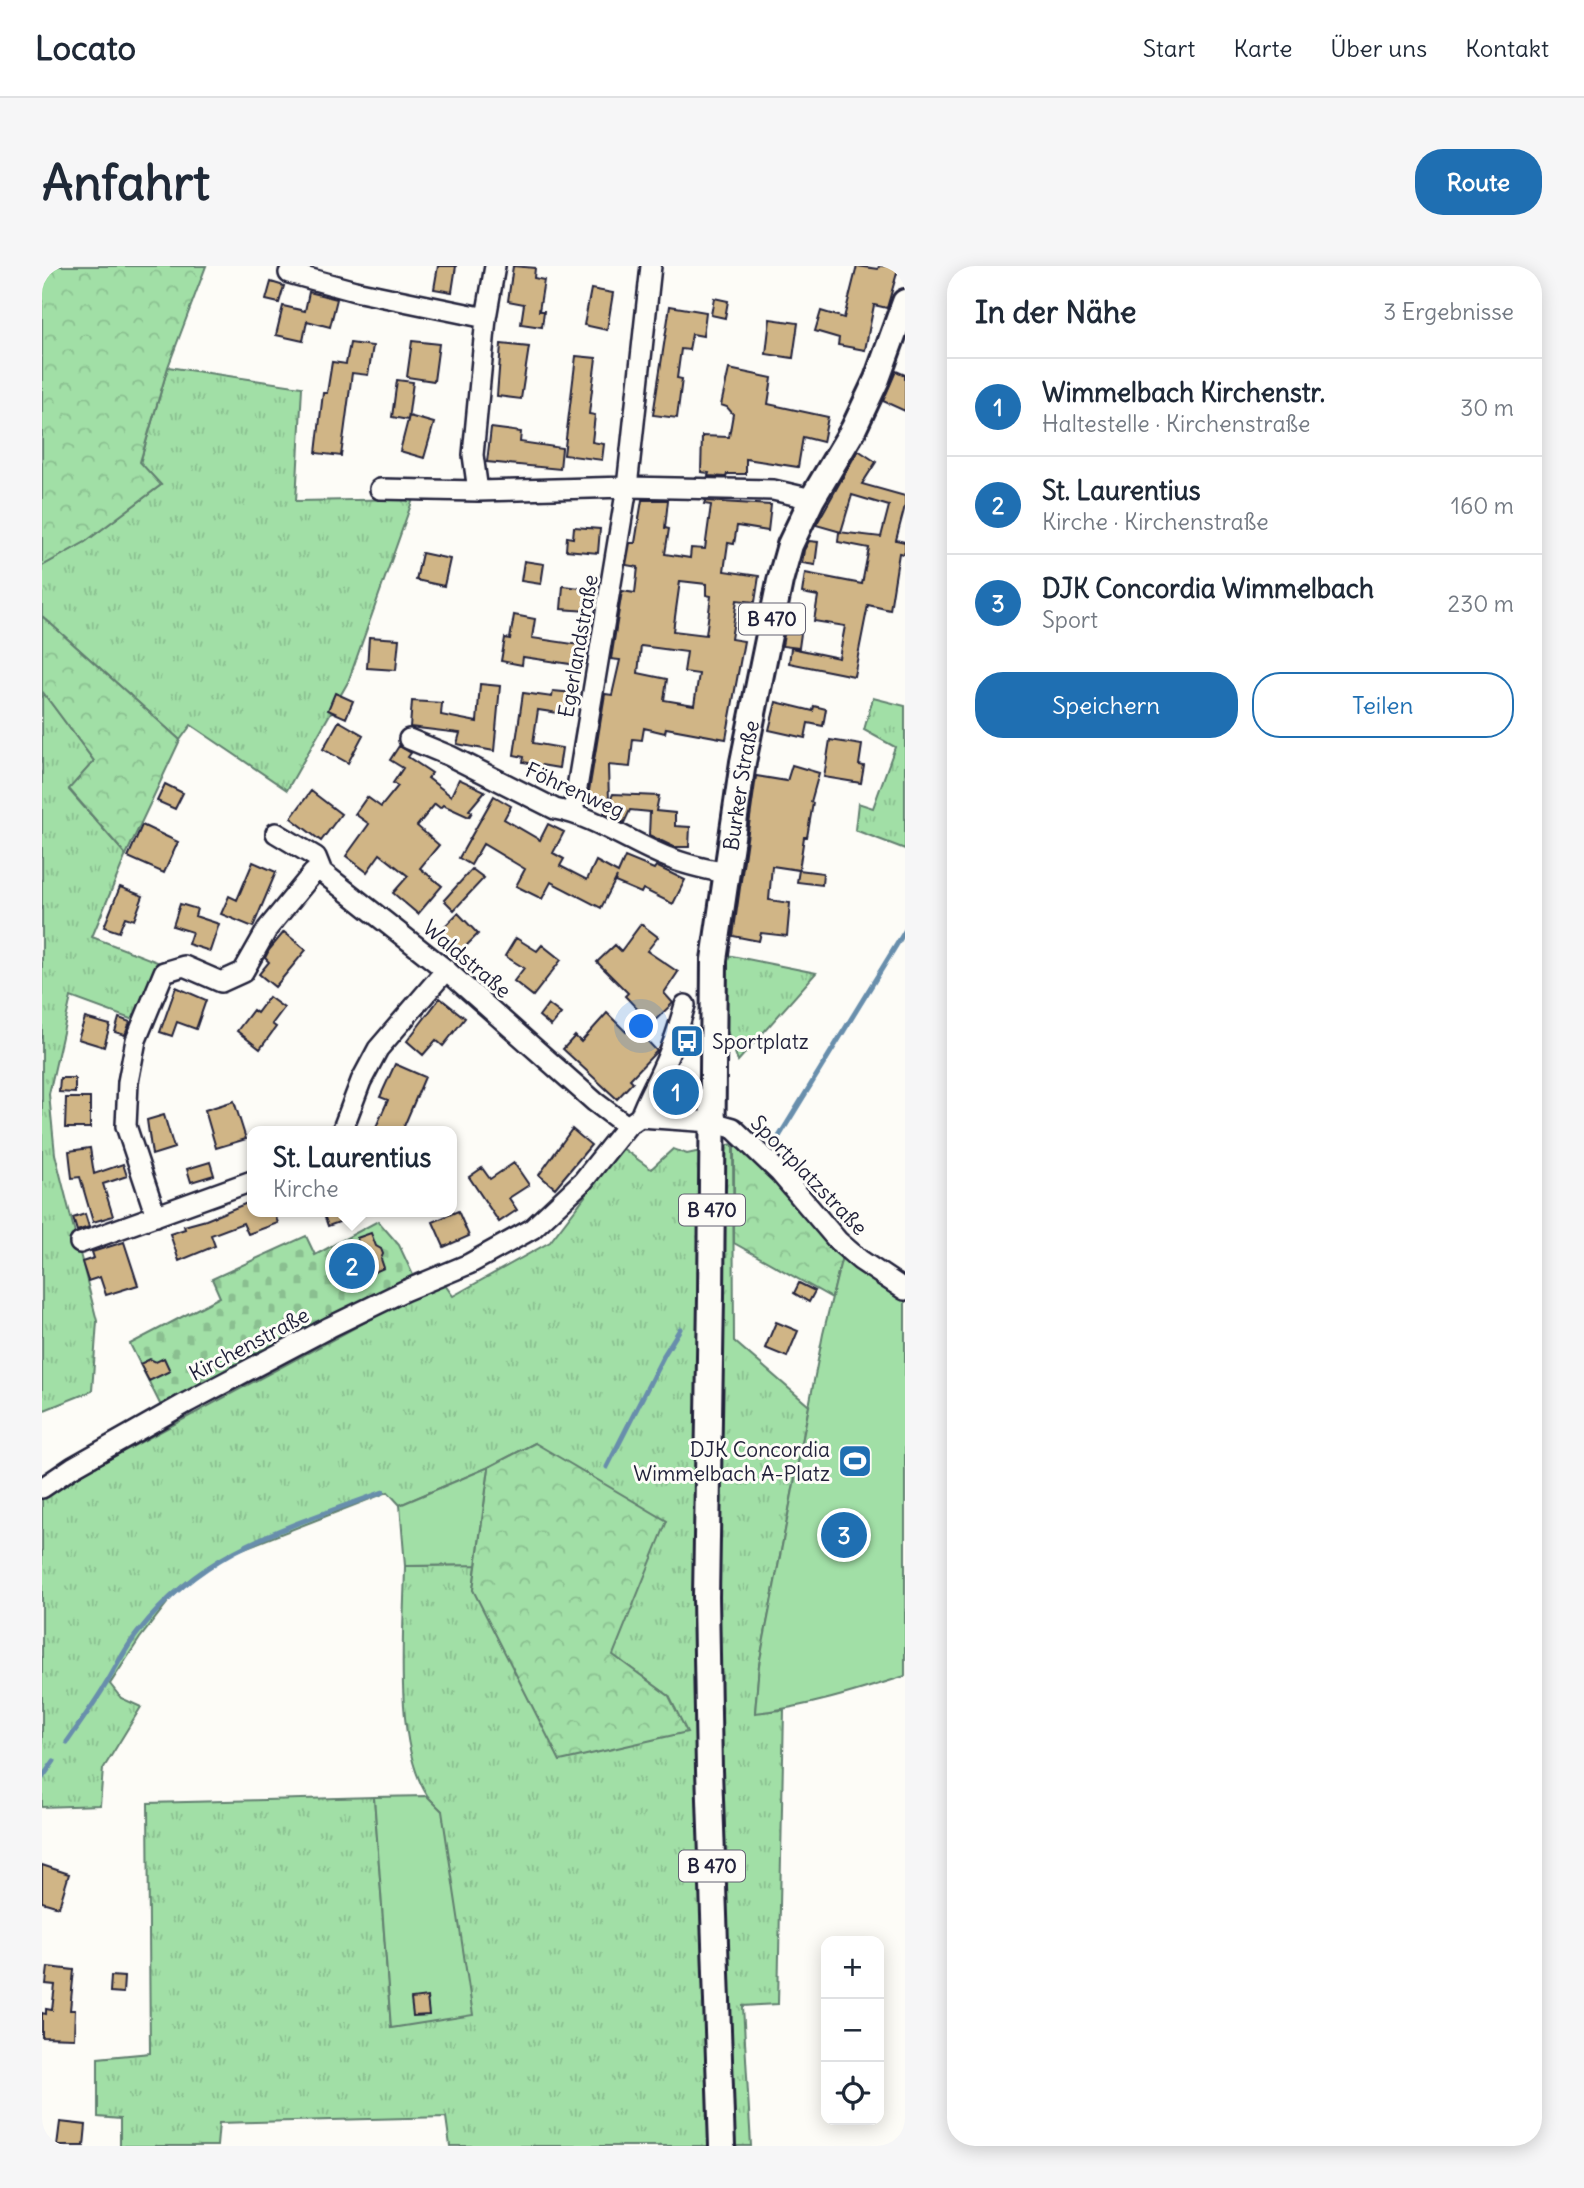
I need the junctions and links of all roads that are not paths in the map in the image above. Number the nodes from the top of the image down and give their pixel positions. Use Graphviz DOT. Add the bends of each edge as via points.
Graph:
graph roads {
  1 [pos="495,266"];
  2 [pos="651,266"];
  3 [pos="289,273"];
  4 [pos="905,302"];
  5 [pos="486,318"];
  6 [pos="628,487"];
  7 [pos="380,489"];
  8 [pos="478,491"];
  9 [pos="812,499"];
  10 [pos="409,739"];
  11 [pos="573,812"];
  12 [pos="276,833"];
  13 [pos="322,872"];
  14 [pos="726,873"];
  15 [pos="446,970"];
  16 [pos="685,1005"];
  17 [pos="634,1122"];
  18 [pos="712,1122"];
  19 [pos="344,1126"];
  20 [pos="247,1183"];
  21 [pos="156,1216"];
  22 [pos="80,1243"];
  23 [pos="905,1290"];
  24 [pos="42,1488"];
  25 [pos="722,2146"];
  1 -- 5 [label="street"];
  2 -- 6 [label="street, Egerlandstraße"];
  3 -- 5 [label="street"];
  4 -- 9 [label="main road, Burker Straße / B 470" via="853,430"];
  5 -- 8 [label="street" via="473,455"];
  6 -- 8 [label="street"];
  6 -- 9 [label="street" via="773,489"];
  6 -- 11 [label="street, Egerlandstraße"];
  7 -- 8 [label="street"];
  9 -- 14 [label="main road, Burker Straße / B 470" via="790,545 780,581"];
  10 -- 11 [label="street, Föhrenweg" via="555,809"];
  11 -- 14 [label="street, Föhrenweg" via="666,857"];
  12 -- 13 [label="street, Waldstraße" via="316,856"];
  13 -- 15 [label="street, Waldstraße"];
  13 -- 21 [label="street" via="313,873 268,928 243,972 221,982 184,966 163,972 136,1040 126,1126"];
  14 -- 18 [label="main road, Burker Straße / B 470" via="714,960"];
  15 -- 17 [label="street, Waldstraße" via="595,1102"];
  15 -- 19 [label="street" via="378,1049"];
  16 -- 17 [label="street, Kirchenstraße" via="663,1069"];
  17 -- 18 [label="street"];
  17 -- 24 [label="street, Kirchenstraße" via="583,1181 531,1228 469,1264 330,1327 188,1402"];
  18 -- 23 [label="street, Sportplatzstraße" via="733,1128 745,1138 838,1241"];
  18 -- 25 [label="main road, Burker Straße / B 470" via="706,1611"];
  20 -- 21 [label="street"];
  21 -- 22 [label="street"];
}
